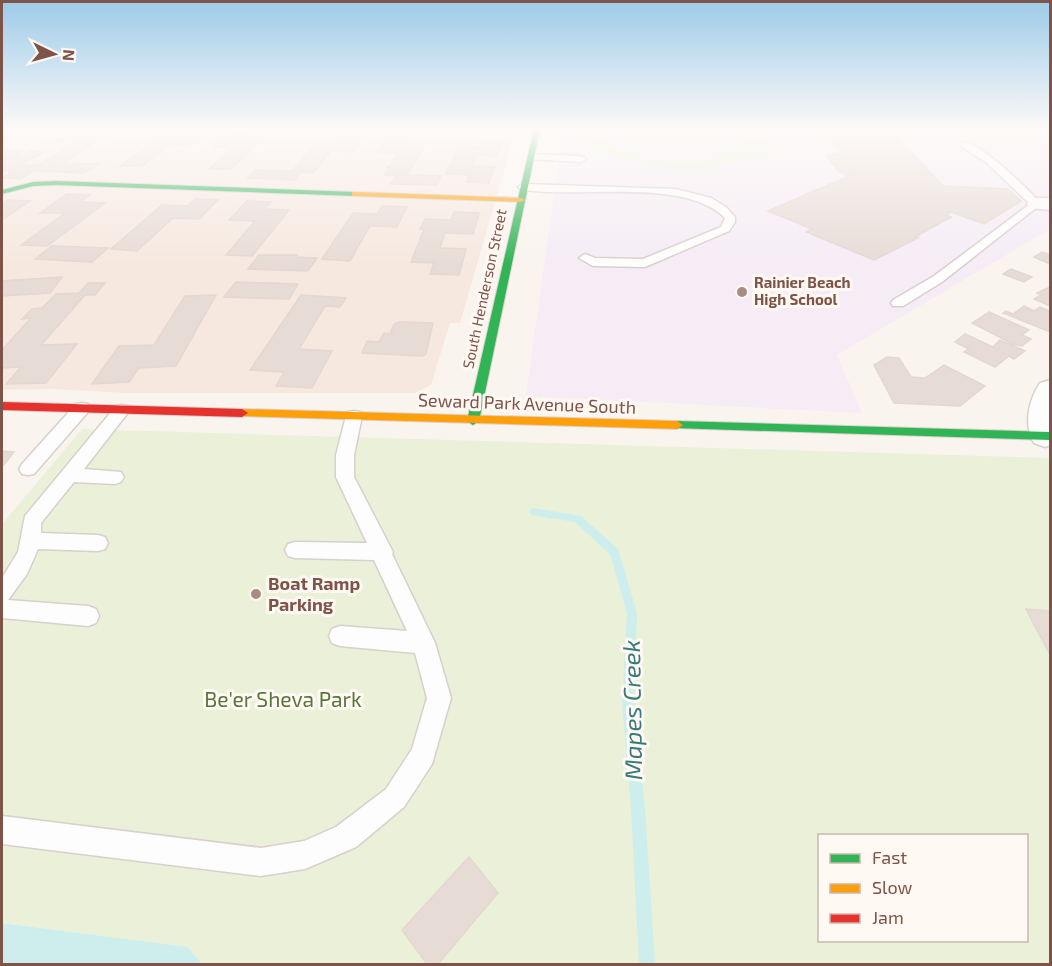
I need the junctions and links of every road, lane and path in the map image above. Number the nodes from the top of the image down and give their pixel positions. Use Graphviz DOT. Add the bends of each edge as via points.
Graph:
graph roads {
  1 [pos="527,174"];
  2 [pos="1006,174"];
  3 [pos="2,192"];
  4 [pos="522,193"];
  5 [pos="1043,204"];
  6 [pos="585,258"];
  7 [pos="898,303"];
  8 [pos="1050,389"];
  9 [pos="2,406"];
  10 [pos="82,408"];
  11 [pos="122,410"];
  12 [pos="354,416"];
  13 [pos="473,421"];
  14 [pos="1048,436"];
  15 [pos="28,469"];
  16 [pos="69,475"];
  17 [pos="116,477"];
  18 [pos="32,541"];
  19 [pos="98,543"];
  20 [pos="295,550"];
  21 [pos="383,552"];
  22 [pos="2,593"];
  23 [pos="2,609"];
  24 [pos="88,616"];
  25 [pos="340,636"];
  26 [pos="424,643"];
  27 [pos="2,830"];
  1 -- 4 [label="street, South Henderson Street"];
  2 -- 5 [label="lane"];
  3 -- 4 [label="street" via="33,184 81,183"];
  4 -- 6 [label="lane" via="676,192 707,200 730,217 725,229 645,263 594,262"];
  4 -- 13 [label="street, South Henderson Street"];
  5 -- 7 [label="lane"];
  8 -- 14 [label="street" via="1044,402"];
  9 -- 10 [label="street, Seward Park Avenue South"];
  10 -- 11 [label="street, Seward Park Avenue South"];
  10 -- 15 [label="lane"];
  11 -- 12 [label="street, Seward Park Avenue South"];
  11 -- 16 [label="lane"];
  12 -- 13 [label="street, Seward Park Avenue South"];
  12 -- 21 [label="lane" via="345,455 345,477"];
  13 -- 14 [label="street, Seward Park Avenue South" via="839,423"];
  16 -- 17 [label="lane"];
  16 -- 18 [label="lane" via="32,521"];
  18 -- 19 [label="lane"];
  18 -- 22 [label="lane" via="18,573"];
  20 -- 21 [label="lane"];
  21 -- 26 [label="lane"];
  23 -- 24 [label="lane"];
  25 -- 26 [label="lane"];
  26 -- 27 [label="lane" via="439,698 423,755 383,809 346,837 315,851 261,862"];
}
